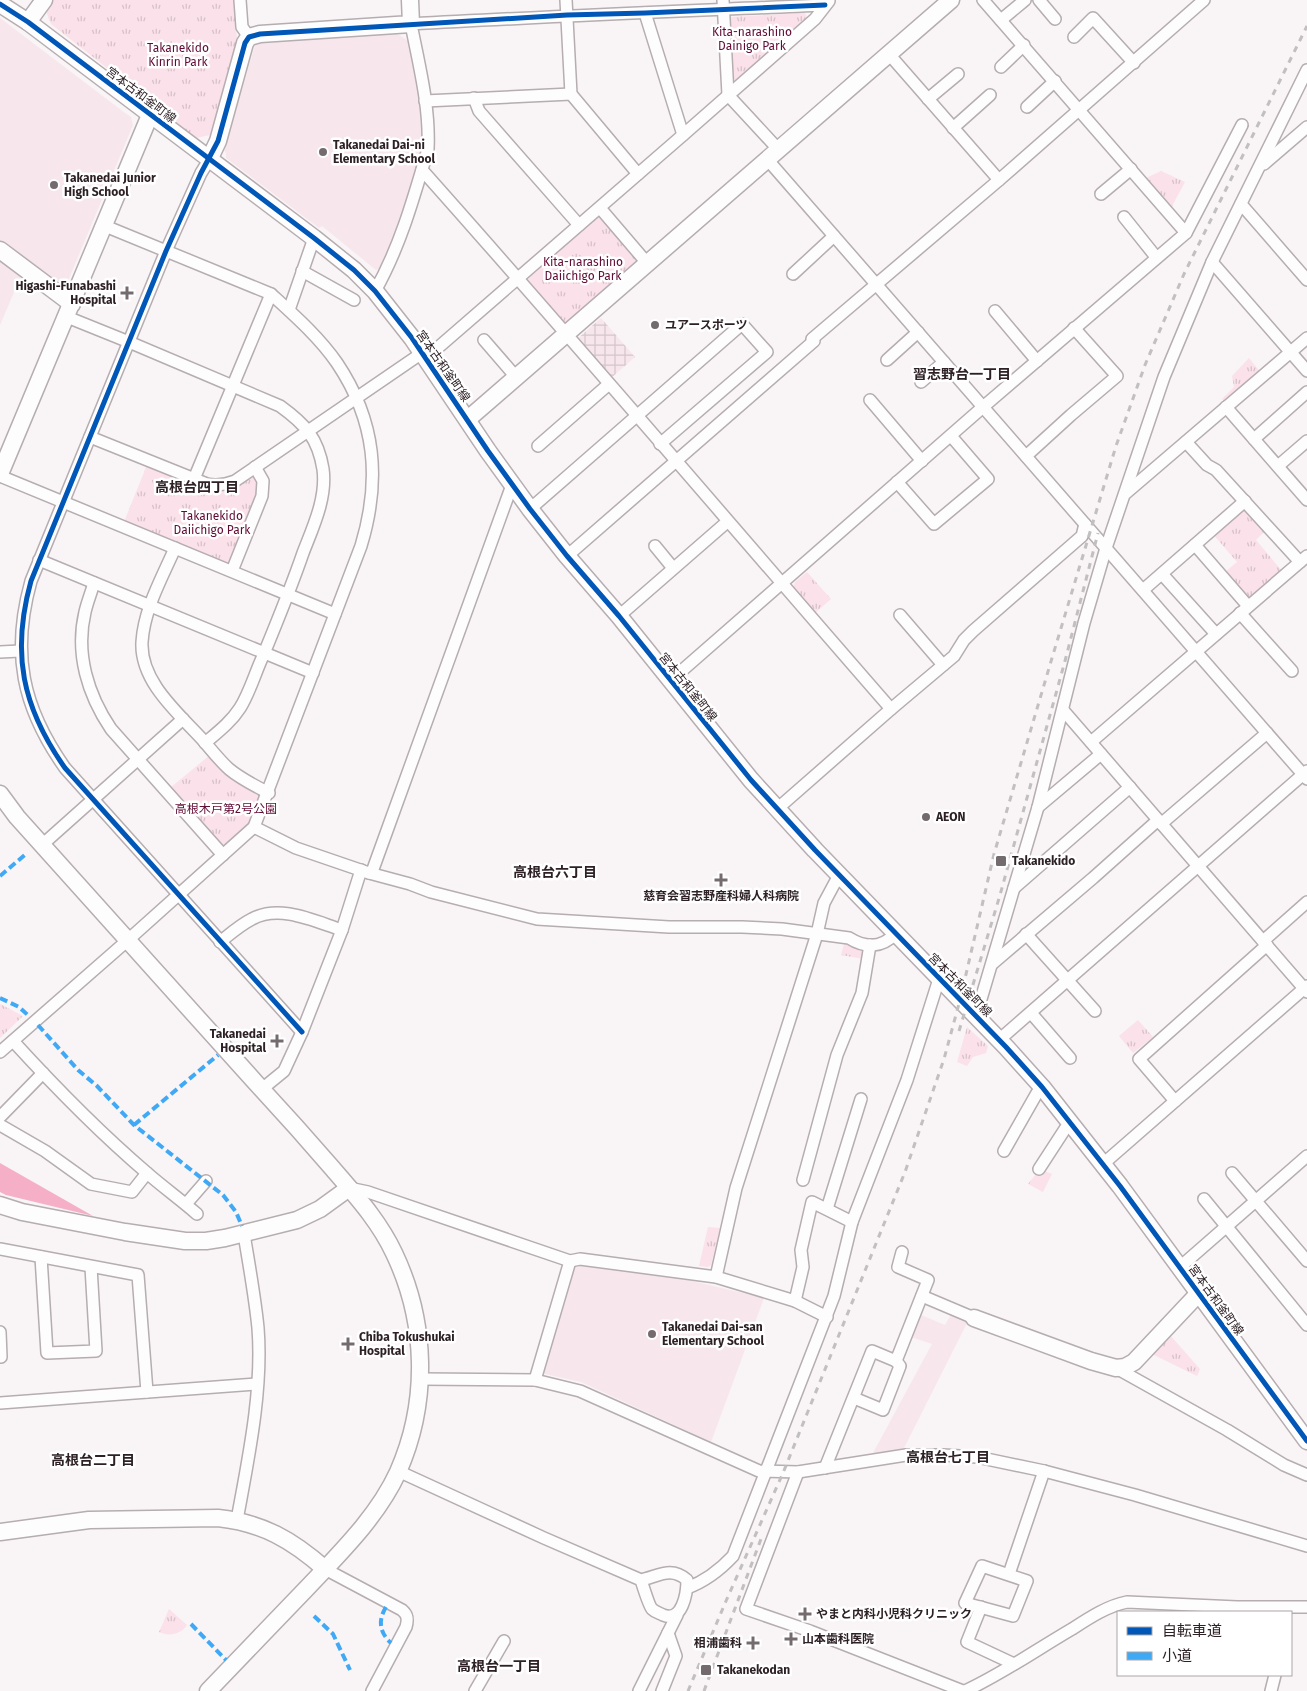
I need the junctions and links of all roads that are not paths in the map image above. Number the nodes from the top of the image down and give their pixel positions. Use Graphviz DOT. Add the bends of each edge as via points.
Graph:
graph roads {
  1 [pos="33,0"];
  2 [pos="44,0"];
  3 [pos="240,0"];
  4 [pos="410,0"];
  5 [pos="566,0"];
  6 [pos="950,0"];
  7 [pos="983,0"];
  8 [pos="1024,0"];
  9 [pos="1039,0"];
  10 [pos="1204,0"];
  11 [pos="827,2"];
  12 [pos="0,4"];
  13 [pos="723,5"];
  14 [pos="645,13"];
  15 [pos="567,15"];
  16 [pos="1055,19"];
  17 [pos="1002,20"];
  18 [pos="28,22"];
  19 [pos="411,24"];
  20 [pos="249,37"];
  21 [pos="1074,37"];
  22 [pos="1024,45"];
  23 [pos="888,53"];
  24 [pos="1134,63"];
  25 [pos="1001,67"];
  26 [pos="1307,70"];
  27 [pos="958,74"];
  28 [pos="1056,82"];
  29 [pos="571,94"];
  30 [pos="728,95"];
  31 [pos="990,95"];
  32 [pos="474,98"];
  33 [pos="928,99"];
  34 [pos="425,101"];
  35 [pos="1027,107"];
  36 [pos="1080,110"];
  37 [pos="150,115"];
  38 [pos="1242,125"];
  39 [pos="1307,127"];
  40 [pos="953,128"];
  41 [pos="684,135"];
  42 [pos="772,154"];
  43 [pos="209,160"];
  44 [pos="1131,169"];
  45 [pos="1259,169"];
  46 [pos="422,170"];
  47 [pos="638,174"];
  48 [pos="999,180"];
  49 [pos="1101,194"];
  50 [pos="1241,204"];
  51 [pos="600,208"];
  52 [pos="1124,217"];
  53 [pos="579,225"];
  54 [pos="105,226"];
  55 [pos="1186,233"];
  56 [pos="834,236"];
  57 [pos="314,238"];
  58 [pos="0,250"];
  59 [pos="166,251"];
  60 [pos="1156,257"];
  61 [pos="1212,262"];
  62 [pos="647,263"];
  63 [pos="302,271"];
  64 [pos="793,274"];
  65 [pos="518,278"];
  66 [pos="1307,280"];
  67 [pos="876,284"];
  68 [pos="375,291"];
  69 [pos="271,294"];
  70 [pos="354,300"];
  71 [pos="288,310"];
  72 [pos="69,311"];
  73 [pos="995,311"];
  74 [pos="1074,328"];
  75 [pos="918,332"];
  76 [pos="567,334"];
  77 [pos="1307,338"];
  78 [pos="484,340"];
  79 [pos="129,342"];
  80 [pos="1291,352"];
  81 [pos="424,356"];
  82 [pos="887,360"];
  83 [pos="1037,361"];
  84 [pos="944,362"];
  85 [pos="1307,371"];
  86 [pos="516,377"];
  87 [pos="921,382"];
  88 [pos="609,384"];
  89 [pos="233,386"];
  90 [pos="1307,392"];
  91 [pos="357,398"];
  92 [pos="870,400"];
  93 [pos="983,407"];
  94 [pos="1226,407"];
  95 [pos="637,416"];
  96 [pos="468,419"];
  97 [pos="310,432"];
  98 [pos="90,436"];
  99 [pos="951,436"];
  100 [pos="1254,439"];
  101 [pos="1307,441"];
  102 [pos="1186,442"];
  103 [pos="660,444"];
  104 [pos="538,446"];
  105 [pos="1026,456"];
  106 [pos="922,461"];
  107 [pos="676,462"];
  108 [pos="1278,466"];
  109 [pos="255,467"];
  110 [pos="0,475"];
  111 [pos="194,479"];
  112 [pos="897,482"];
  113 [pos="512,485"];
  114 [pos="1125,494"];
  115 [pos="1307,499"];
  116 [pos="1245,501"];
  117 [pos="63,502"];
  118 [pos="530,509"];
  119 [pos="727,522"];
  120 [pos="1085,524"];
  121 [pos="1196,545"];
  122 [pos="655,546"];
  123 [pos="175,548"];
  124 [pos="1106,548"];
  125 [pos="567,556"];
  126 [pos="1304,559"];
  127 [pos="39,560"];
  128 [pos="673,568"];
  129 [pos="232,571"];
  130 [pos="1162,574"];
  131 [pos="94,583"];
  132 [pos="782,583"];
  133 [pos="1143,590"];
  134 [pos="288,594"];
  135 [pos="150,606"];
  136 [pos="1244,610"];
  137 [pos="335,614"];
  138 [pos="900,615"];
  139 [pos="619,616"];
  140 [pos="1216,634"];
  141 [pos="20,651"];
  142 [pos="0,652"];
  143 [pos="1197,652"];
  144 [pos="264,653"];
  145 [pos="943,665"];
  146 [pos="1292,672"];
  147 [pos="313,673"];
  148 [pos="670,681"];
  149 [pos="890,709"];
  150 [pos="1063,710"];
  151 [pos="183,719"];
  152 [pos="1267,732"];
  153 [pos="1091,742"];
  154 [pos="205,743"];
  155 [pos="1101,754"];
  156 [pos="138,759"];
  157 [pos="1306,775"];
  158 [pos="1130,787"];
  159 [pos="269,793"];
  160 [pos="0,794"];
  161 [pos="93,799"];
  162 [pos="1038,807"];
  163 [pos="777,809"];
  164 [pos="1160,822"];
  165 [pos="254,827"];
  166 [pos="42,845"];
  167 [pos="223,855"];
  168 [pos="1198,866"];
  169 [pos="365,871"];
  170 [pos="839,876"];
  171 [pos="1014,888"];
  172 [pos="178,895"];
  173 [pos="1307,902"];
  174 [pos="342,930"];
  175 [pos="817,934"];
  176 [pos="895,934"];
  177 [pos="1026,934"];
  178 [pos="128,940"];
  179 [pos="220,942"];
  180 [pos="1265,943"];
  181 [pos="870,945"];
  182 [pos="992,964"];
  183 [pos="939,979"];
  184 [pos="1068,980"];
  185 [pos="1306,989"];
  186 [pos="1095,1011"];
  187 [pos="1031,1012"];
  188 [pos="976,1016"];
  189 [pos="302,1032"];
  190 [pos="999,1040"];
  191 [pos="13,1041"];
  192 [pos="0,1052"];
  193 [pos="1070,1058"];
  194 [pos="43,1074"];
  195 [pos="1042,1087"];
  196 [pos="262,1089"];
  197 [pos="861,1099"];
  198 [pos="1175,1101"];
  199 [pos="0,1117"];
  200 [pos="1072,1123"];
  201 [pos="0,1125"];
  202 [pos="1004,1151"];
  203 [pos="1307,1156"];
  204 [pos="1103,1164"];
  205 [pos="1039,1169"];
  206 [pos="147,1173"];
  207 [pos="1232,1173"];
  208 [pos="803,1180"];
  209 [pos="206,1181"];
  210 [pos="349,1188"];
  211 [pos="1204,1199"];
  212 [pos="1256,1201"];
  213 [pos="0,1204"];
  214 [pos="186,1204"];
  215 [pos="827,1209"];
  216 [pos="197,1214"];
  217 [pos="852,1222"];
  218 [pos="1226,1227"];
  219 [pos="244,1234"];
  220 [pos="0,1249"];
  221 [pos="902,1252"];
  222 [pos="41,1257"];
  223 [pos="570,1261"];
  224 [pos="1307,1261"];
  225 [pos="1182,1265"];
  226 [pos="91,1267"];
  227 [pos="716,1277"];
  228 [pos="1198,1294"];
  229 [pos="922,1296"];
  230 [pos="795,1302"];
  231 [pos="827,1317"];
  232 [pos="974,1318"];
  233 [pos="1307,1325"];
  234 [pos="0,1332"];
  235 [pos="0,1357"];
  236 [pos="896,1361"];
  237 [pos="1116,1368"];
  238 [pos="421,1379"];
  239 [pos="535,1380"];
  240 [pos="258,1384"];
  241 [pos="147,1392"];
  242 [pos="854,1398"];
  243 [pos="0,1403"];
  244 [pos="1307,1441"];
  245 [pos="825,1468"];
  246 [pos="398,1471"];
  247 [pos="1044,1471"];
  248 [pos="765,1472"];
  249 [pos="798,1472"];
  250 [pos="1307,1476"];
  251 [pos="237,1520"];
  252 [pos="0,1532"];
  253 [pos="1307,1546"];
  254 [pos="325,1570"];
  255 [pos="1009,1574"];
  256 [pos="646,1579"];
  257 [pos="687,1584"];
  258 [pos="1307,1607"];
  259 [pos="981,1608"];
  260 [pos="1209,1609"];
  261 [pos="1288,1610"];
  262 [pos="676,1614"];
  263 [pos="668,1633"];
  264 [pos="504,1642"];
  265 [pos="1014,1664"];
  266 [pos="1275,1676"];
  267 [pos="969,1690"];
  268 [pos="208,1691"];
  269 [pos="372,1691"];
  270 [pos="475,1691"];
  271 [pos="639,1691"];
  272 [pos="662,1691"];
  273 [pos="1271,1691"];
  1 -- 18 [label="street"];
  2 -- 18 [label="street"];
  3 -- 20 [label="street" via="242,27"];
  4 -- 19 [label="street"];
  5 -- 15 [label="street"];
  6 -- 23 [label="street"];
  7 -- 17 [label="street"];
  8 -- 17 [label="street"];
  9 -- 16 [label="street"];
  10 -- 24 [label="street"];
  11 -- 13 [label="street"];
  11 -- 30 [label="street" via="815,19"];
  12 -- 18 [label="street, 宮本古和釜町線"];
  13 -- 14 [label="street"];
  13 -- 30 [label="street"];
  14 -- 15 [label="street"];
  14 -- 41 [label="street"];
  15 -- 19 [label="street"];
  15 -- 29 [label="street"];
  17 -- 22 [label="street"];
  18 -- 37 [label="street, 宮本古和釜町線"];
  19 -- 20 [label="street"];
  19 -- 34 [label="street"];
  20 -- 43 [label="street" via="218,142"];
  21 -- 24 [label="street" via="1093,18"];
  22 -- 25 [label="street"];
  22 -- 28 [label="street"];
  23 -- 33 [label="street"];
  23 -- 42 [label="street"];
  24 -- 36 [label="street"];
  26 -- 45 [label="street"];
  27 -- 33 [label="street"];
  28 -- 35 [label="street"];
  28 -- 36 [label="street"];
  29 -- 32 [label="street"];
  29 -- 47 [label="street"];
  30 -- 41 [label="street"];
  30 -- 42 [label="street"];
  31 -- 40 [label="street"];
  32 -- 34 [label="street"];
  32 -- 53 [label="street" via="479,111"];
  33 -- 40 [label="street"];
  34 -- 46 [label="street" via="429,135"];
  36 -- 44 [label="street"];
  36 -- 48 [label="street"];
  37 -- 43 [label="street, 宮本古和釜町線"];
  37 -- 54 [label="street"];
  38 -- 55 [label="street"];
  39 -- 45 [label="street"];
  40 -- 48 [label="street"];
  41 -- 47 [label="street"];
  42 -- 56 [label="street"];
  42 -- 62 [label="street"];
  43 -- 57 [label="street, 宮本古和釜町線"];
  43 -- 59 [label="street"];
  44 -- 49 [label="street"];
  44 -- 55 [label="street"];
  45 -- 50 [label="street"];
  46 -- 65 [label="street"];
  46 -- 68 [label="street" via="394,253"];
  47 -- 51 [label="street"];
  48 -- 67 [label="street"];
  50 -- 61 [label="street"];
  50 -- 66 [label="street"];
  51 -- 53 [label="street"];
  51 -- 62 [label="street"];
  52 -- 60 [label="street"];
  53 -- 65 [label="street"];
  54 -- 59 [label="street"];
  54 -- 72 [label="street"];
  55 -- 60 [label="street"];
  56 -- 64 [label="street"];
  56 -- 67 [label="street"];
  57 -- 63 [label="street"];
  57 -- 68 [label="street, 宮本古和釜町線"];
  58 -- 72 [label="street"];
  59 -- 69 [label="street"];
  59 -- 79 [label="street"];
  60 -- 74 [label="street"];
  61 -- 80 [label="street"];
  61 -- 114 [label="street" via="1164,376"];
  62 -- 76 [label="street"];
  63 -- 70 [label="street"];
  63 -- 71 [label="street"];
  65 -- 76 [label="street"];
  65 -- 81 [label="street"];
  67 -- 75 [label="street"];
  67 -- 107 [label="street"];
  68 -- 81 [label="street, 宮本古和釜町線"];
  69 -- 71 [label="street"];
  69 -- 89 [label="street"];
  71 -- 91 [label="street" via="337,363"];
  72 -- 79 [label="street"];
  72 -- 110 [label="street"];
  73 -- 83 [label="street"];
  74 -- 83 [label="street"];
  74 -- 105 [label="street" via="1117,376"];
  75 -- 82 [label="street"];
  75 -- 84 [label="street"];
  76 -- 86 [label="street"];
  76 -- 88 [label="street"];
  77 -- 80 [label="street"];
  78 -- 86 [label="street"];
  79 -- 89 [label="street"];
  79 -- 98 [label="street"];
  80 -- 85 [label="street"];
  80 -- 94 [label="street"];
  81 -- 91 [label="street"];
  81 -- 96 [label="street, 宮本古和釜町線"];
  83 -- 93 [label="street"];
  84 -- 87 [label="street"];
  84 -- 93 [label="street"];
  86 -- 96 [label="street"];
  88 -- 95 [label="street"];
  88 -- 104 [label="street"];
  89 -- 97 [label="street" via="280,406"];
  89 -- 111 [label="street"];
  90 -- 100 [label="street"];
  91 -- 97 [label="street"];
  91 -- 137 [label="street" via="368,428 373,489 369,520"];
  92 -- 106 [label="street"];
  93 -- 99 [label="street"];
  93 -- 105 [label="street"];
  94 -- 100 [label="street"];
  94 -- 102 [label="street"];
  95 -- 103 [label="street"];
  95 -- 103 [label="street" via="742,324 767,352"];
  95 -- 118 [label="street"];
  96 -- 113 [label="street, 宮本古和釜町線"];
  97 -- 109 [label="street"];
  97 -- 134 [label="street" via="319,450 323,491 318,514"];
  98 -- 111 [label="street"];
  98 -- 117 [label="street"];
  99 -- 106 [label="street"];
  99 -- 112 [label="street" via="988,479 934,524"];
  100 -- 108 [label="street"];
  101 -- 108 [label="street"];
  102 -- 114 [label="street"];
  102 -- 116 [label="street"];
  103 -- 107 [label="street"];
  105 -- 120 [label="street"];
  106 -- 112 [label="street"];
  107 -- 119 [label="street"];
  107 -- 125 [label="street"];
  108 -- 115 [label="street"];
  109 -- 111 [label="street" via="235,481 221,485"];
  109 -- 129 [label="street" via="263,481 262,496"];
  110 -- 117 [label="street"];
  112 -- 132 [label="street"];
  113 -- 118 [label="street, 宮本古和釜町線"];
  113 -- 169 [label="street" via="374,869"];
  114 -- 124 [label="street"];
  116 -- 121 [label="street"];
  116 -- 126 [label="street"];
  117 -- 123 [label="street"];
  117 -- 127 [label="street"];
  118 -- 125 [label="street, 宮本古和釜町線"];
  119 -- 128 [label="street"];
  119 -- 132 [label="street"];
  120 -- 124 [label="street"];
  120 -- 145 [label="street" via="1082,536 973,631"];
  121 -- 130 [label="street"];
  121 -- 136 [label="street"];
  122 -- 128 [label="street"];
  123 -- 129 [label="street"];
  123 -- 135 [label="street"];
  124 -- 133 [label="street"];
  124 -- 150 [label="street"];
  125 -- 139 [label="street, 宮本古和釜町線"];
  126 -- 136 [label="street"];
  127 -- 131 [label="street"];
  127 -- 141 [label="street" via="26,598"];
  128 -- 139 [label="street"];
  129 -- 134 [label="street"];
  130 -- 133 [label="street"];
  130 -- 140 [label="street"];
  131 -- 135 [label="street"];
  131 -- 156 [label="street" via="85,613 82,640 86,675 91,693 111,730"];
  132 -- 148 [label="street"];
  132 -- 149 [label="street"];
  133 -- 143 [label="street"];
  134 -- 137 [label="street"];
  134 -- 144 [label="street"];
  135 -- 144 [label="street"];
  135 -- 151 [label="street" via="142,642 145,662 157,688"];
  136 -- 140 [label="street"];
  136 -- 146 [label="street"];
  137 -- 147 [label="street"];
  138 -- 145 [label="street"];
  139 -- 148 [label="street, 宮本古和釜町線"];
  140 -- 143 [label="street"];
  141 -- 142 [label="street"];
  141 -- 161 [label="street" via="26,688 40,728 65,768"];
  143 -- 152 [label="street"];
  143 -- 153 [label="street"];
  144 -- 147 [label="street"];
  144 -- 154 [label="street" via="241,706"];
  145 -- 149 [label="street"];
  147 -- 159 [label="street"];
  148 -- 163 [label="street, 宮本古和釜町線"];
  149 -- 163 [label="street"];
  150 -- 153 [label="street"];
  150 -- 162 [label="street"];
  151 -- 154 [label="street"];
  151 -- 156 [label="street"];
  152 -- 157 [label="street"];
  152 -- 164 [label="street"];
  153 -- 155 [label="street"];
  154 -- 159 [label="street" via="229,768"];
  155 -- 158 [label="street"];
  155 -- 162 [label="street"];
  156 -- 161 [label="street"];
  156 -- 167 [label="street"];
  157 -- 168 [label="street"];
  158 -- 164 [label="street"];
  158 -- 171 [label="street"];
  159 -- 165 [label="street"];
  160 -- 166 [label="street"];
  161 -- 166 [label="street"];
  161 -- 172 [label="street"];
  162 -- 171 [label="street"];
  163 -- 170 [label="street, 宮本古和釜町線"];
  164 -- 168 [label="street"];
  164 -- 177 [label="street"];
  165 -- 167 [label="street"];
  165 -- 169 [label="street" via="296,848"];
  166 -- 178 [label="street"];
  167 -- 172 [label="street"];
  168 -- 180 [label="street"];
  168 -- 184 [label="street"];
  169 -- 174 [label="street"];
  169 -- 175 [label="street" via="537,919 669,928 782,929"];
  170 -- 175 [label="street" via="827,895"];
  170 -- 176 [label="street, 宮本古和釜町線"];
  171 -- 182 [label="street"];
  172 -- 178 [label="street"];
  172 -- 179 [label="street"];
  173 -- 180 [label="street"];
  174 -- 179 [label="street" via="288,913 271,913 242,924"];
  174 -- 189 [label="street"];
  175 -- 181 [label="street" via="849,938"];
  175 -- 227 [label="street" via="736,1188"];
  176 -- 181 [label="street" via="882,944"];
  176 -- 183 [label="street, 宮本古和釜町線"];
  177 -- 182 [label="street"];
  177 -- 184 [label="street"];
  178 -- 191 [label="street"];
  178 -- 196 [label="street"];
  179 -- 189 [label="street"];
  180 -- 185 [label="street"];
  180 -- 198 [label="street" via="1139,1059"];
  181 -- 208 [label="street" via="862,993 838,1055"];
  182 -- 188 [label="street"];
  183 -- 188 [label="street, 宮本古和釜町線"];
  183 -- 217 [label="street" via="907,1080"];
  184 -- 186 [label="street"];
  184 -- 187 [label="street"];
  185 -- 198 [label="street"];
  187 -- 190 [label="street"];
  187 -- 193 [label="street"];
  188 -- 190 [label="street, 宮本古和釜町線"];
  189 -- 196 [label="street" via="284,1071"];
  190 -- 195 [label="street, 宮本古和釜町線"];
  191 -- 192 [label="street"];
  191 -- 194 [label="street"];
  194 -- 199 [label="street"];
  194 -- 206 [label="street"];
  195 -- 200 [label="street, 宮本古和釜町線"];
  195 -- 202 [label="street"];
  196 -- 210 [label="street"];
  197 -- 215 [label="street"];
  198 -- 204 [label="street"];
  200 -- 204 [label="street, 宮本古和釜町線"];
  200 -- 205 [label="street"];
  201 -- 206 [label="street" via="92,1184 132,1192"];
  203 -- 212 [label="street"];
  204 -- 225 [label="street, 宮本古和釜町線"];
  206 -- 214 [label="street"];
  207 -- 212 [label="street"];
  209 -- 214 [label="street"];
  210 -- 219 [label="street" via="310,1215"];
  210 -- 223 [label="street"];
  210 -- 238 [label="street" via="385,1236 406,1284 419,1339"];
  211 -- 218 [label="street"];
  212 -- 218 [label="street"];
  212 -- 224 [label="street"];
  213 -- 219 [label="street" via="27,1213 185,1241 216,1240"];
  214 -- 216 [label="street"];
  215 -- 217 [label="street"];
  215 -- 230 [label="street" via="812,1202 801,1250 803,1267"];
  217 -- 231 [label="street"];
  218 -- 225 [label="street"];
  218 -- 233 [label="street"];
  219 -- 240 [label="street" via="258,1329"];
  220 -- 222 [label="street"];
  221 -- 229 [label="street" via="898,1267 928,1280"];
  222 -- 226 [label="street"];
  222 -- 226 [label="street" via="47,1353 96,1351"];
  223 -- 227 [label="street" via="580,1259"];
  223 -- 239 [label="street"];
  225 -- 228 [label="street, 宮本古和釜町線"];
  226 -- 241 [label="street" via="138,1275"];
  227 -- 230 [label="street"];
  228 -- 237 [label="street" via="1134,1362"];
  228 -- 244 [label="street, 宮本古和釜町線"];
  229 -- 232 [label="street"];
  229 -- 236 [label="street"];
  230 -- 231 [label="street"];
  231 -- 248 [label="street"];
  232 -- 237 [label="street"];
  234 -- 235 [label="street"];
  236 -- 242 [label="street" via="872,1351"];
  236 -- 242 [label="street" via="900,1366 883,1410"];
  237 -- 250 [label="street"];
  238 -- 239 [label="street"];
  238 -- 246 [label="street" via="414,1420"];
  239 -- 248 [label="street" via="580,1390"];
  240 -- 241 [label="street"];
  240 -- 251 [label="street"];
  241 -- 243 [label="street"];
  242 -- 245 [label="street"];
  245 -- 247 [label="street" via="892,1457 944,1455 991,1459"];
  245 -- 249 [label="street"];
  246 -- 254 [label="street" via="376,1509"];
  246 -- 256 [label="street" via="544,1538"];
  247 -- 253 [label="street"];
  247 -- 255 [label="street"];
  248 -- 249 [label="street"];
  248 -- 257 [label="street" via="733,1556 708,1578"];
  249 -- 267 [label="street" via="746,1608"];
  251 -- 252 [label="street" via="89,1520"];
  251 -- 254 [label="street" via="292,1543"];
  254 -- 268 [label="street"];
  254 -- 269 [label="street" via="402,1610 407,1616 406,1627"];
  255 -- 259 [label="street" via="982,1566 966,1604"];
  255 -- 259 [label="street" via="1027,1581 1013,1616"];
  256 -- 257 [label="street" via="666,1572 681,1574"];
  256 -- 262 [label="street" via="653,1610 666,1616"];
  257 -- 262 [label="street" via="680,1611"];
  258 -- 261 [label="street"];
  259 -- 265 [label="street" via="967,1642"];
  260 -- 261 [label="street"];
  260 -- 265 [label="street" via="1127,1602 1117,1604"];
  262 -- 263 [label="street"];
  263 -- 271 [label="street"];
  263 -- 272 [label="street" via="676,1656"];
  264 -- 270 [label="street"];
  265 -- 267 [label="street"];
  266 -- 273 [label="street"];
}
